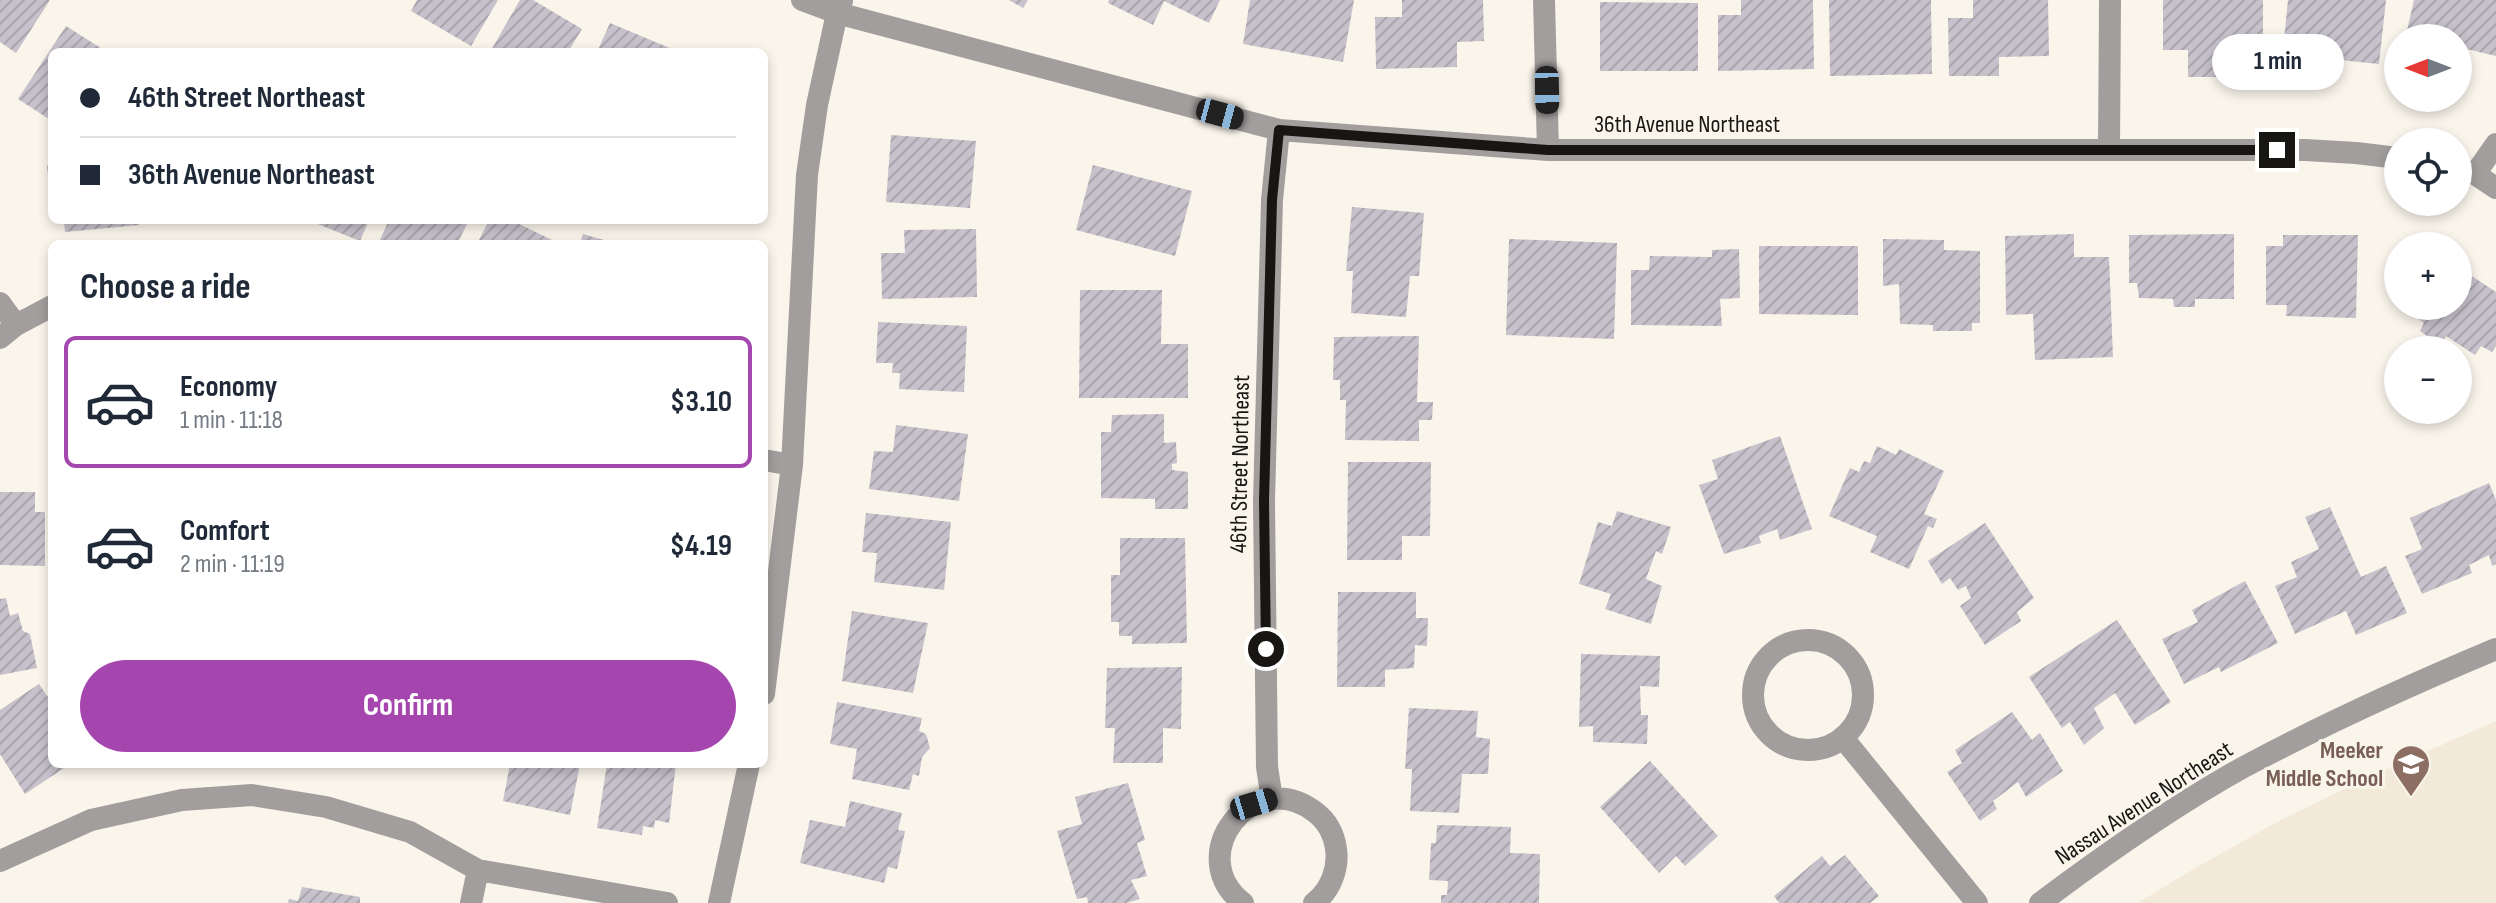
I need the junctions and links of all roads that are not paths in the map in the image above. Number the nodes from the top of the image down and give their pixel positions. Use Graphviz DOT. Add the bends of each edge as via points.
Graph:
graph roads {
  1 [pos="802,0"];
  2 [pos="1544,0"];
  3 [pos="2110,0"];
  4 [pos="840,7"];
  5 [pos="1279,130"];
  6 [pos="2496,144"];
  7 [pos="2109,149"];
  8 [pos="1548,150"];
  9 [pos="2384,156"];
  10 [pos="2472,166"];
  11 [pos="2472,174"];
  12 [pos="2496,188"];
  13 [pos="0,303"];
  14 [pos="48,308"];
  15 [pos="8,331"];
  16 [pos="768,461"];
  17 [pos="792,465"];
  18 [pos="2496,649"];
  19 [pos="768,661"];
  20 [pos="1843,738"];
  21 [pos="748,768"];
  22 [pos="1272,799"];
  23 [pos="0,861"];
  24 [pos="478,870"];
  25 [pos="471,903"];
  26 [pos="667,903"];
  27 [pos="719,903"];
  28 [pos="1243,903"];
  29 [pos="1314,903"];
  30 [pos="1977,903"];
  31 [pos="2040,903"];
  1 -- 4 [label="street, 36th Avenue Northeast"];
  2 -- 8 [label="street"];
  3 -- 7 [label="street"];
  4 -- 5 [label="street, 36th Avenue Northeast"];
  4 -- 17 [label="street" via="807,175"];
  5 -- 8 [label="street, 36th Avenue Northeast"];
  5 -- 22 [label="street, 46th Street Northeast" via="1272,200 1264,501 1267,767"];
  6 -- 10 [label="street"];
  7 -- 8 [label="street, 36th Avenue Northeast"];
  7 -- 9 [label="street, 36th Avenue Northeast" via="2305,150"];
  11 -- 12 [label="street"];
  13 -- 15 [label="street"];
  14 -- 15 [label="street"];
  16 -- 17 [label="street"];
  17 -- 19 [label="street"];
  18 -- 31 [label="street, Nassau Avenue Northeast" via="2241,769"];
  20 -- 20 [label="street" via="1855,725 1864,693 1851,661 1838,649 1805,640 1773,653 1755,681 1753,699 1765,731 1794,749 1811,751"];
  20 -- 30 [label="street"];
  21 -- 27 [label="street"];
  22 -- 28 [label="street" via="1238,814 1221,846 1226,882"];
  22 -- 29 [label="street" via="1307,806 1332,832 1336,868"];
  23 -- 24 [label="street" via="91,820 182,800 252,795 326,807 410,832"];
  24 -- 25 [label="street"];
  24 -- 26 [label="street"];
}
